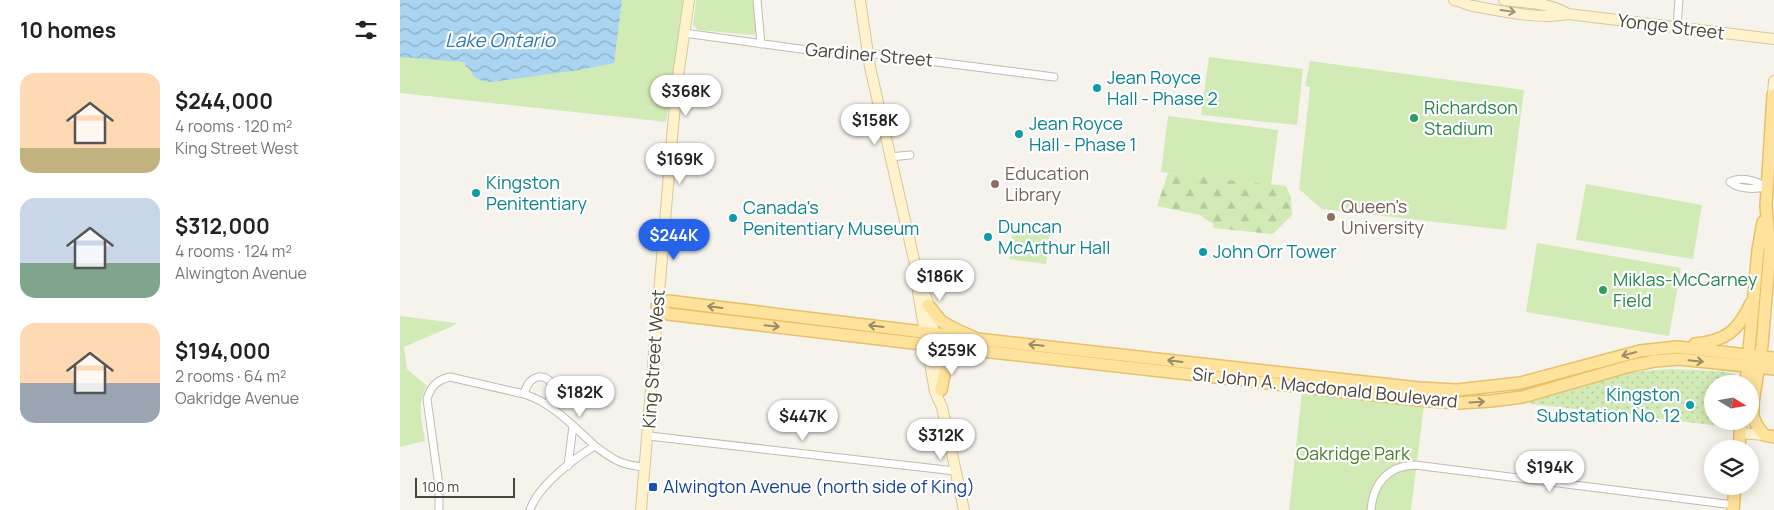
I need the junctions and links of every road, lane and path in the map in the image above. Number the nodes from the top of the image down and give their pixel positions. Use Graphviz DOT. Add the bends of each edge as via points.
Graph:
graph roads {
  1 [pos="689,0"];
  2 [pos="758,0"];
  3 [pos="860,0"];
  4 [pos="1460,0"];
  5 [pos="1504,0"];
  6 [pos="1680,0"];
  7 [pos="1568,14"];
  8 [pos="1677,27"];
  9 [pos="684,33"];
  10 [pos="1774,39"];
  11 [pos="761,44"];
  12 [pos="868,56"];
  13 [pos="1054,77"];
  14 [pos="1774,81"];
  15 [pos="1773,94"];
  16 [pos="910,155"];
  17 [pos="890,156"];
  18 [pos="1766,206"];
  19 [pos="920,286"];
  20 [pos="1755,292"];
  21 [pos="657,306"];
  22 [pos="928,306"];
  23 [pos="929,333"];
  24 [pos="977,339"];
  25 [pos="931,346"];
  26 [pos="1677,347"];
  27 [pos="982,351"];
  28 [pos="1754,355"];
  29 [pos="1774,358"];
  30 [pos="1752,367"];
  31 [pos="1774,369"];
  32 [pos="1749,375"];
  33 [pos="942,390"];
  34 [pos="524,394"];
  35 [pos="547,404"];
  36 [pos="942,408"];
  37 [pos="572,426"];
  38 [pos="1750,430"];
  39 [pos="649,436"];
  40 [pos="1769,436"];
  41 [pos="595,446"];
  42 [pos="568,466"];
  43 [pos="646,467"];
  44 [pos="955,470"];
  45 [pos="1372,506"];
  46 [pos="1734,507"];
  47 [pos="439,510"];
  48 [pos="530,510"];
  49 [pos="641,510"];
  50 [pos="964,510"];
  1 -- 9 [label="main road, King Street West"];
  2 -- 11 [label="street"];
  3 -- 12 [label="main road"];
  4 -- 7 [label="main road, Yonge Street, one-way" via="1468,5 1529,14"];
  5 -- 7 [label="main road, Yonge Street" via="1550,6"];
  6 -- 8 [label="street"];
  7 -- 8 [label="main road, Yonge Street"];
  8 -- 10 [label="main road, Yonge Street"];
  9 -- 11 [label="street, Gardiner Street"];
  9 -- 21 [label="main road, King Street West"];
  11 -- 12 [label="street, Gardiner Street"];
  12 -- 13 [label="street, Gardiner Street" via="875,54"];
  12 -- 17 [label="main road"];
  14 -- 15 [label="main road"];
  15 -- 18 [label="main road"];
  16 -- 17 [label="street"];
  17 -- 19 [label="main road"];
  18 -- 20 [label="main road"];
  18 -- 28 [label="main road" via="1770,250"];
  19 -- 22 [label="main road"];
  19 -- 23 [label="main road" via="918,292"];
  20 -- 26 [label="main road" via="1739,326 1726,336 1716,341"];
  20 -- 28 [label="main road"];
  23 -- 21 [label="main road, one-way" via="668,301"];
  21 -- 25 [label="main road, one-way" via="668,314"];
  21 -- 39 [label="main road, King Street West"];
  22 -- 23 [label="main road"];
  22 -- 24 [label="main road" via="942,321"];
  23 -- 24 [label="main road"];
  23 -- 25 [label="main road"];
  26 -- 24 [label="main road, Sir John A. Macdonald Boulevard, one-way" via="1640,351 1520,383 1457,390"];
  25 -- 27 [label="main road"];
  25 -- 33 [label="main road"];
  25 -- 36 [label="main road" via="935,392"];
  26 -- 28 [label="main road, Sir John A. Macdonald Boulevard"];
  27 -- 30 [label="main road, Sir John A. Macdonald Boulevard, one-way" via="1458,403 1522,397 1655,361 1679,359"];
  27 -- 33 [label="main road" via="961,356 950,364 946,368"];
  28 -- 29 [label="main road, Sir John A. Macdonald Boulevard"];
  28 -- 30 [label="main road"];
  30 -- 31 [label="main road, Sir John A. Macdonald Boulevard"];
  30 -- 32 [label="main road"];
  30 -- 40 [label="main road" via="1753,416 1756,424"];
  33 -- 36 [label="main road"];
  34 -- 35 [label="street"];
  34 -- 35 [label="street" via="533,378 547,378 554,391"];
  34 -- 47 [label="street" via="450,377 432,386 427,406"];
  35 -- 37 [label="street"];
  36 -- 44 [label="main road"];
  37 -- 41 [label="street"];
  37 -- 42 [label="street"];
  38 -- 40 [label="main road"];
  39 -- 43 [label="main road, King Street West"];
  39 -- 44 [label="street"];
  41 -- 42 [label="street"];
  41 -- 43 [label="street" via="622,464"];
  42 -- 48 [label="street" via="536,496"];
  43 -- 49 [label="main road, King Street West"];
  44 -- 50 [label="main road"];
  45 -- 46 [label="street" via="1378,483 1392,470 1415,465"];
}
